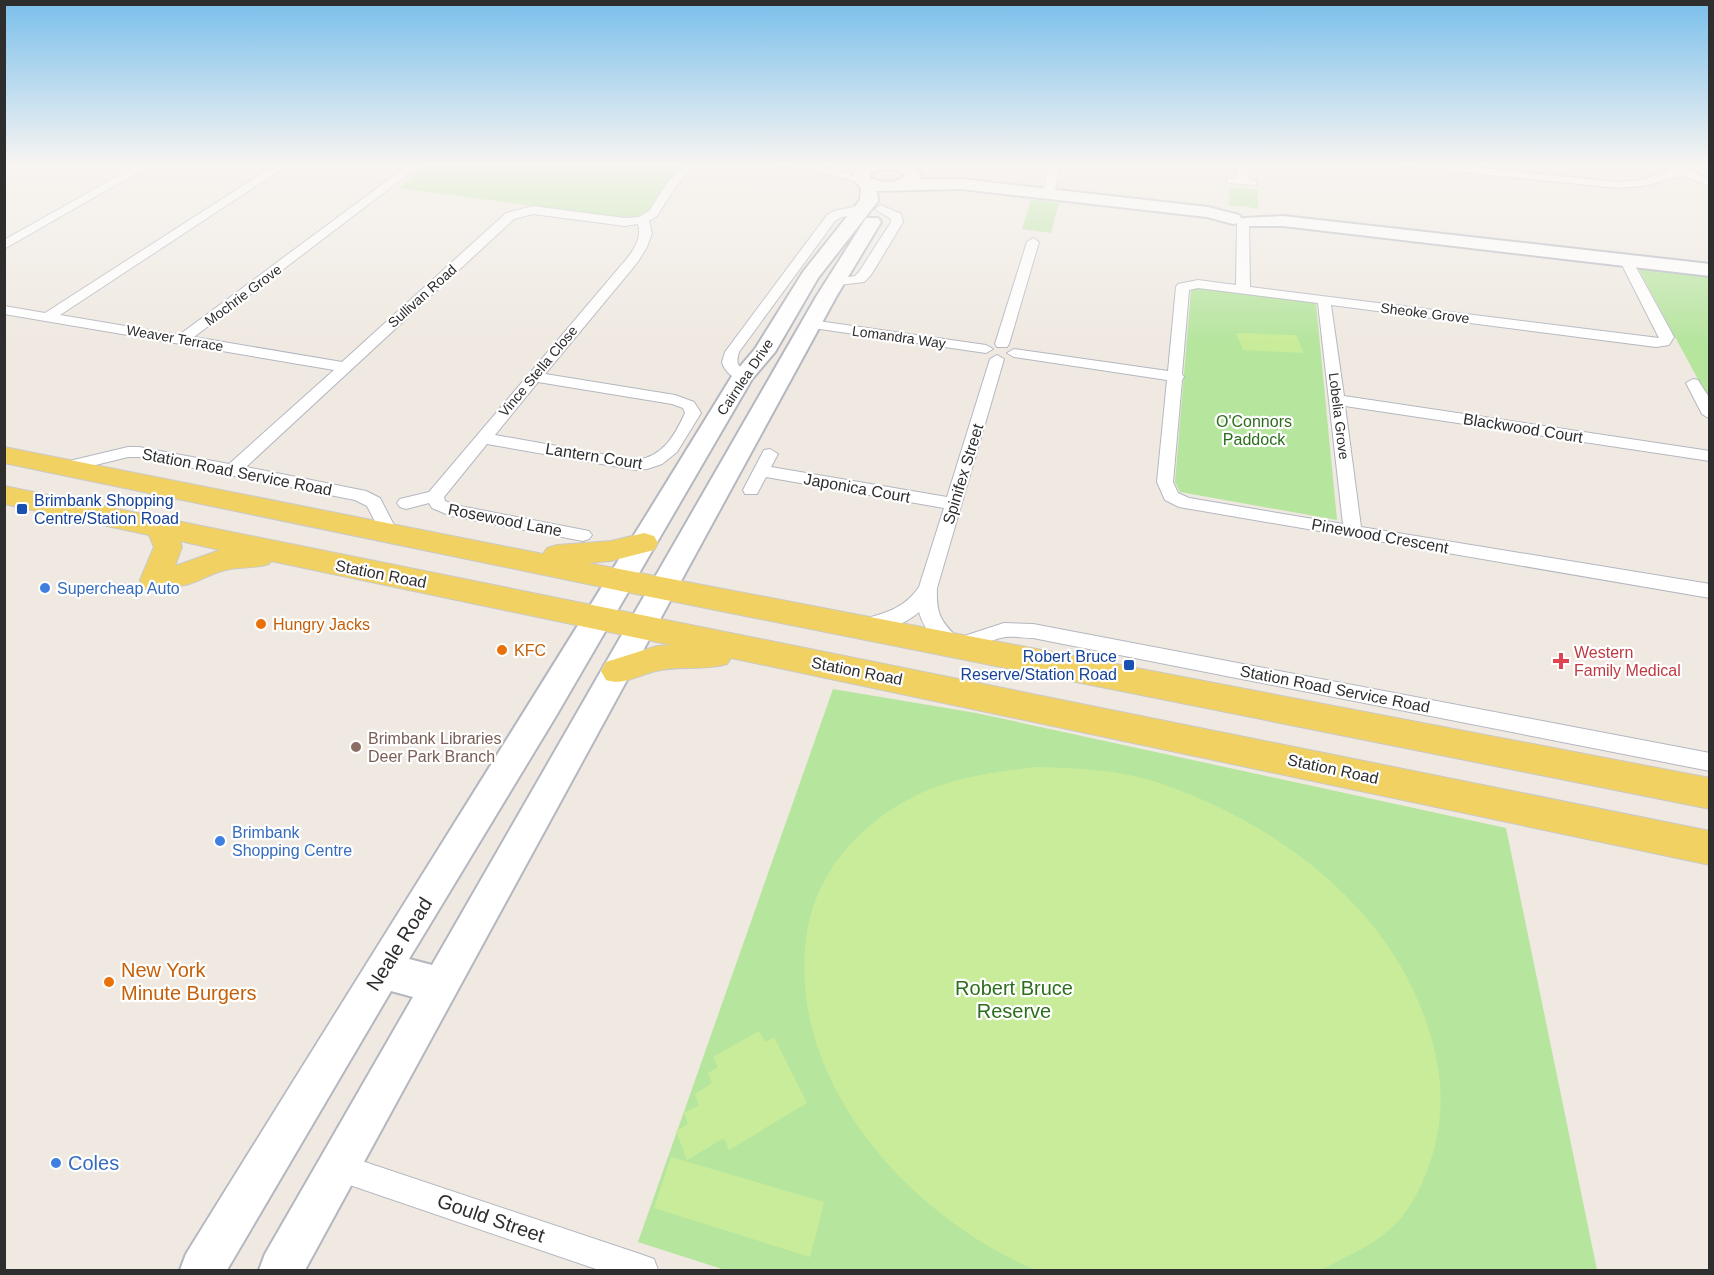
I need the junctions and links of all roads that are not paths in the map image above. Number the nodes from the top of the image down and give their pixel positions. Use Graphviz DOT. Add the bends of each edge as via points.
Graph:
graph roads {
  1 [pos="44,222"];
  2 [pos="194,222"];
  3 [pos="339,222"];
  4 [pos="504,222"];
  5 [pos="644,222"];
  6 [pos="828,222"];
  7 [pos="860,222"];
  8 [pos="865,222"];
  9 [pos="1242,222"];
  10 [pos="1296,222"];
  11 [pos="1032,241"];
  12 [pos="4,245"];
  13 [pos="1626,261"];
  14 [pos="1710,270"];
  15 [pos="1243,289"];
  16 [pos="1324,300"];
  17 [pos="4,310"];
  18 [pos="48,317"];
  19 [pos="784,318"];
  20 [pos="811,324"];
  21 [pos="183,339"];
  22 [pos="1000,351"];
  23 [pos="345,367"];
  24 [pos="743,376"];
  25 [pos="533,377"];
  26 [pos="1177,377"];
  27 [pos="1693,382"];
  28 [pos="1337,400"];
  29 [pos="1710,414"];
  30 [pos="482,438"];
  31 [pos="770,453"];
  32 [pos="4,455"];
  33 [pos="1710,456"];
  34 [pos="67,467"];
  35 [pos="233,470"];
  36 [pos="760,471"];
  37 [pos="751,490"];
  38 [pos="4,495"];
  39 [pos="435,496"];
  40 [pos="245,503"];
  41 [pos="406,503"];
  42 [pos="953,504"];
  43 [pos="161,528"];
  44 [pos="387,531"];
  45 [pos="1353,531"];
  46 [pos="583,535"];
  47 [pos="209,538"];
  48 [pos="644,543"];
  49 [pos="502,554"];
  50 [pos="293,556"];
  51 [pos="621,580"];
  52 [pos="665,588"];
  53 [pos="928,588"];
  54 [pos="1710,591"];
  55 [pos="598,618"];
  56 [pos="865,626"];
  57 [pos="643,627"];
  58 [pos="956,644"];
  59 [pos="792,658"];
  60 [pos="617,671"];
  61 [pos="1710,762"];
  62 [pos="1710,794"];
  63 [pos="1710,848"];
  64 [pos="382,970"];
  65 [pos="440,986"];
  66 [pos="338,1167"];
  67 [pos="202,1270"];
  68 [pos="281,1270"];
  69 [pos="643,1270"];
  1 -- 12 [label="street"];
  2 -- 18 [label="street"];
  3 -- 21 [label="street, Mochrie Grove"];
  4 -- 23 [label="street, Sullivan Road"];
  5 -- 25 [label="street, Vince Stella Close" via="647,234 633,259"];
  6 -- 24 [label="street" via="732,352 731,368"];
  7 -- 19 [label="street, Cairnlea Drive" via="810,276"];
  8 -- 20 [label="street, Cairnlea Drive"];
  9 -- 15 [label="street"];
  10 -- 13 [label="street"];
  11 -- 22 [label="street, Spinifex Street"];
  13 -- 14 [label="street"];
  13 -- 16 [label="street, Sheoke Grove" via="1667,338 1664,342"];
  15 -- 16 [label="street, Sheoke Grove"];
  15 -- 26 [label="street, Sheoke Grove" via="1198,284 1184,287"];
  16 -- 28 [label="street, Lobelia Grove"];
  17 -- 18 [label="street, Weaver Terrace"];
  18 -- 21 [label="street, Weaver Terrace"];
  19 -- 20 [label="street"];
  19 -- 24 [label="street, Cairnlea Drive" via="764,352"];
  20 -- 22 [label="street, Lomandra Way"];
  20 -- 52 [label="street, Cairnlea Drive"];
  21 -- 23 [label="street, Weaver Terrace"];
  22 -- 26 [label="street, Lomandra Way"];
  22 -- 42 [label="street, Spinifex Street"];
  23 -- 35 [label="street, Sullivan Road"];
  24 -- 48 [label="street, Cairnlea Drive"];
  25 -- 30 [label="street, Vince Stella Close"];
  25 -- 30 [label="street, Lantern Court" via="675,400 689,405 693,413 668,453 652,464 636,465"];
  26 -- 45 [label="street, Pinewood Crescent" via="1165,482 1171,496 1185,503"];
  27 -- 29 [label="street"];
  28 -- 33 [label="street, Blackwood Court"];
  28 -- 45 [label="street, Lobelia Grove"];
  30 -- 39 [label="street, Vince Stella Close"];
  31 -- 36 [label="street"];
  32 -- 34 [label="main road"];
  34 -- 35 [label="street, Station Road Service Road" via="139,452"];
  34 -- 40 [label="main road"];
  35 -- 44 [label="street, Station Road Service Road" via="369,498"];
  36 -- 37 [label="street"];
  36 -- 42 [label="street, Japonica Court"];
  38 -- 43 [label="main road, Station Road"];
  39 -- 41 [label="street"];
  39 -- 46 [label="street, Rosewood Lane" via="438,504 451,510"];
  40 -- 44 [label="main road"];
  40 -- 47 [label="main road"];
  42 -- 53 [label="street, Spinifex Street"];
  43 -- 47 [label="main road, Station Road"];
  43 -- 50 [label="main road" via="168,547 167,579 219,560"];
  44 -- 49 [label="main road"];
  45 -- 54 [label="street, Pinewood Crescent"];
  47 -- 50 [label="main road, Station Road"];
  48 -- 49 [label="main road" via="583,554"];
  48 -- 51 [label="street, Cairnlea Drive"];
  49 -- 51 [label="main road"];
  50 -- 55 [label="main road, Station Road"];
  51 -- 52 [label="main road"];
  51 -- 55 [label="street, Neale Road"];
  52 -- 56 [label="main road"];
  52 -- 57 [label="street, Cairnlea Drive"];
  53 -- 56 [label="street, Spinifex Street" via="907,614"];
  53 -- 58 [label="street, Spinifex Street" via="928,617 933,626"];
  55 -- 57 [label="main road, Station Road"];
  55 -- 64 [label="street, Neale Road"];
  56 -- 58 [label="main road"];
  57 -- 59 [label="main road, Station Road"];
  57 -- 60 [label="street"];
  58 -- 61 [label="street, Station Road Service Road" via="1004,630 1033,631"];
  58 -- 62 [label="main road"];
  59 -- 60 [label="main road" via="672,656"];
  59 -- 63 [label="main road, Station Road"];
  60 -- 65 [label="street"];
  64 -- 65 [label="street"];
  64 -- 67 [label="street, Neale Road"];
  65 -- 66 [label="street"];
  66 -- 68 [label="street"];
  66 -- 69 [label="street, Gould Street"];
}
